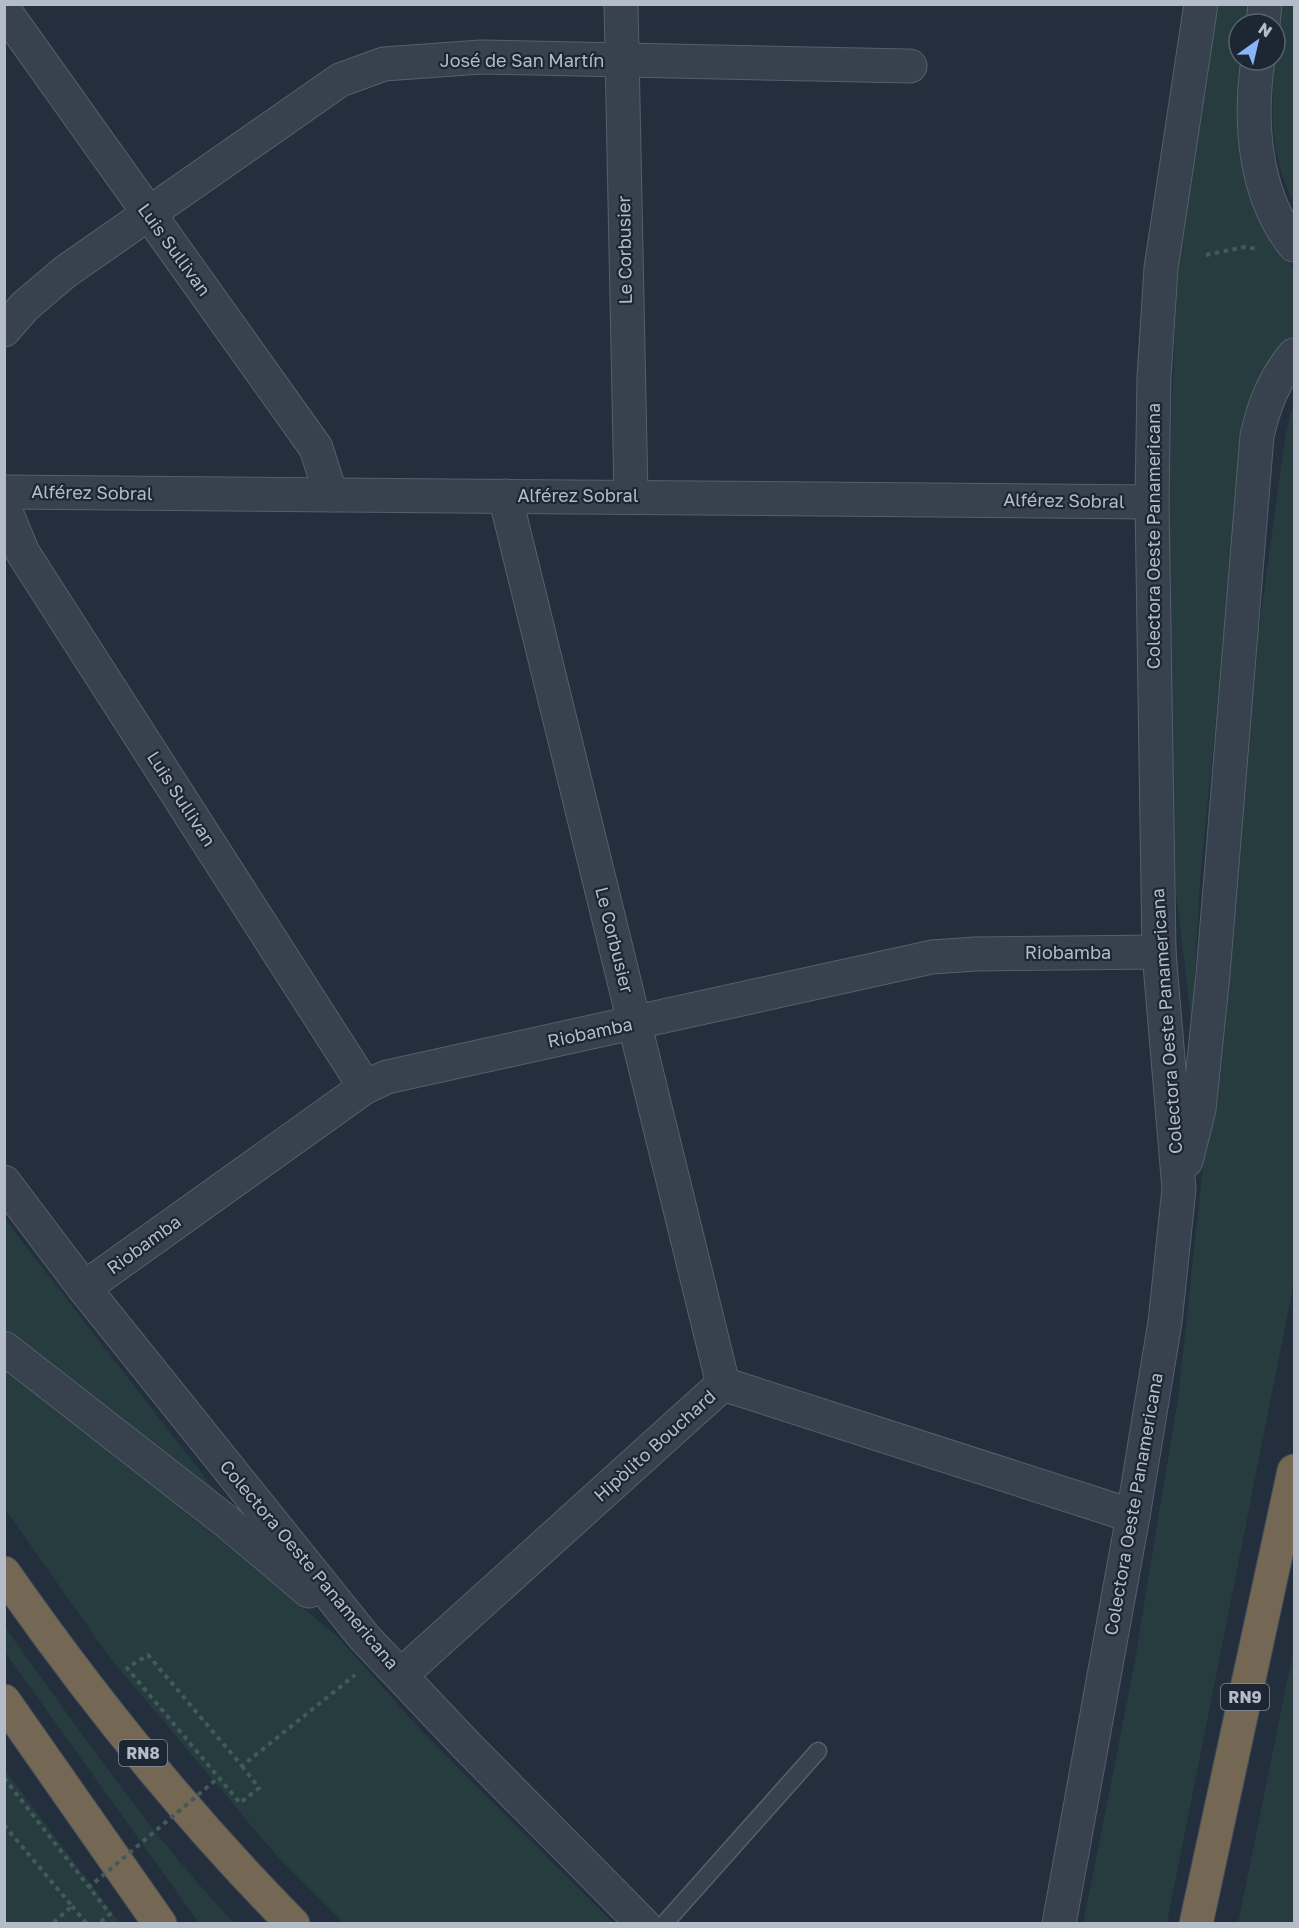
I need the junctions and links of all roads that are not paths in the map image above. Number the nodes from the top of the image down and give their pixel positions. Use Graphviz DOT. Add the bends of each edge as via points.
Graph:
graph roads {
  1 [pos="621,4"];
  2 [pos="1201,4"];
  3 [pos="4,10"];
  4 [pos="620,60"];
  5 [pos="910,66"];
  6 [pos="1258,72"];
  7 [pos="149,215"];
  8 [pos="1294,245"];
  9 [pos="4,330"];
  10 [pos="1294,355"];
  11 [pos="4,492"];
  12 [pos="331,495"];
  13 [pos="505,496"];
  14 [pos="631,496"];
  15 [pos="1152,502"];
  16 [pos="4,507"];
  17 [pos="1159,952"];
  18 [pos="635,1024"];
  19 [pos="365,1087"];
  20 [pos="4,1182"];
  21 [pos="1179,1188"];
  22 [pos="84,1288"];
  23 [pos="4,1348"];
  24 [pos="723,1384"];
  25 [pos="1294,1471"];
  26 [pos="1133,1515"];
  27 [pos="4,1573"];
  28 [pos="381,1655"];
  29 [pos="4,1701"];
  30 [pos="818,1751"];
  31 [pos="160,1923"];
  32 [pos="293,1923"];
  33 [pos="643,1923"];
  34 [pos="664,1923"];
  35 [pos="1059,1923"];
  36 [pos="1196,1923"];
  1 -- 4 [label="street, Le Corbusier"];
  2 -- 15 [label="street, Colectora Oeste Panamericana" via="1161,268"];
  3 -- 7 [label="street, Luis Sullivan"];
  4 -- 5 [label="street, José de San Martín"];
  4 -- 7 [label="street, José de San Martín" via="481,57 384,64 340,80"];
  4 -- 14 [label="street, Le Corbusier"];
  6 -- 8 [label="street" via="1255,142 1272,206"];
  7 -- 9 [label="street, José de San Martín" via="66,272 25,306"];
  7 -- 12 [label="street, Luis Sullivan" via="316,448"];
  10 -- 21 [label="street" via="1275,381 1257,436 1213,974 1198,1109"];
  11 -- 12 [label="street, Alférez Sobral"];
  12 -- 13 [label="street, Alférez Sobral"];
  13 -- 14 [label="street, Alférez Sobral"];
  13 -- 18 [label="street, Le Corbusier"];
  14 -- 15 [label="street, Alférez Sobral"];
  15 -- 17 [label="street, Colectora Oeste Panamericana"];
  16 -- 19 [label="street, Luis Sullivan" via="23,553"];
  17 -- 18 [label="street, Riobamba" via="932,957"];
  17 -- 21 [label="street, Colectora Oeste Panamericana"];
  18 -- 19 [label="street, Riobamba" via="387,1077"];
  18 -- 24 [label="street, Le Corbusier"];
  19 -- 22 [label="street, Riobamba"];
  20 -- 22 [label="street, Colectora Oeste Panamericana"];
  21 -- 26 [label="street, Colectora Oeste Panamericana" via="1164,1322"];
  22 -- 28 [label="street, Colectora Oeste Panamericana"];
  23 -- 28 [label="street" via="227,1522"];
  24 -- 26 [label="street, Hipòlito Bouchard"];
  24 -- 28 [label="street, Hipòlito Bouchard"];
  25 -- 36 [label="highway, RN9"];
  26 -- 35 [label="street, Colectora Oeste Panamericana"];
  27 -- 32 [label="highway, RN8" via="134,1743 235,1865"];
  28 -- 33 [label="street, Colectora Oeste Panamericana"];
  29 -- 31 [label="highway"];
  30 -- 34 [label="lane"];
}
